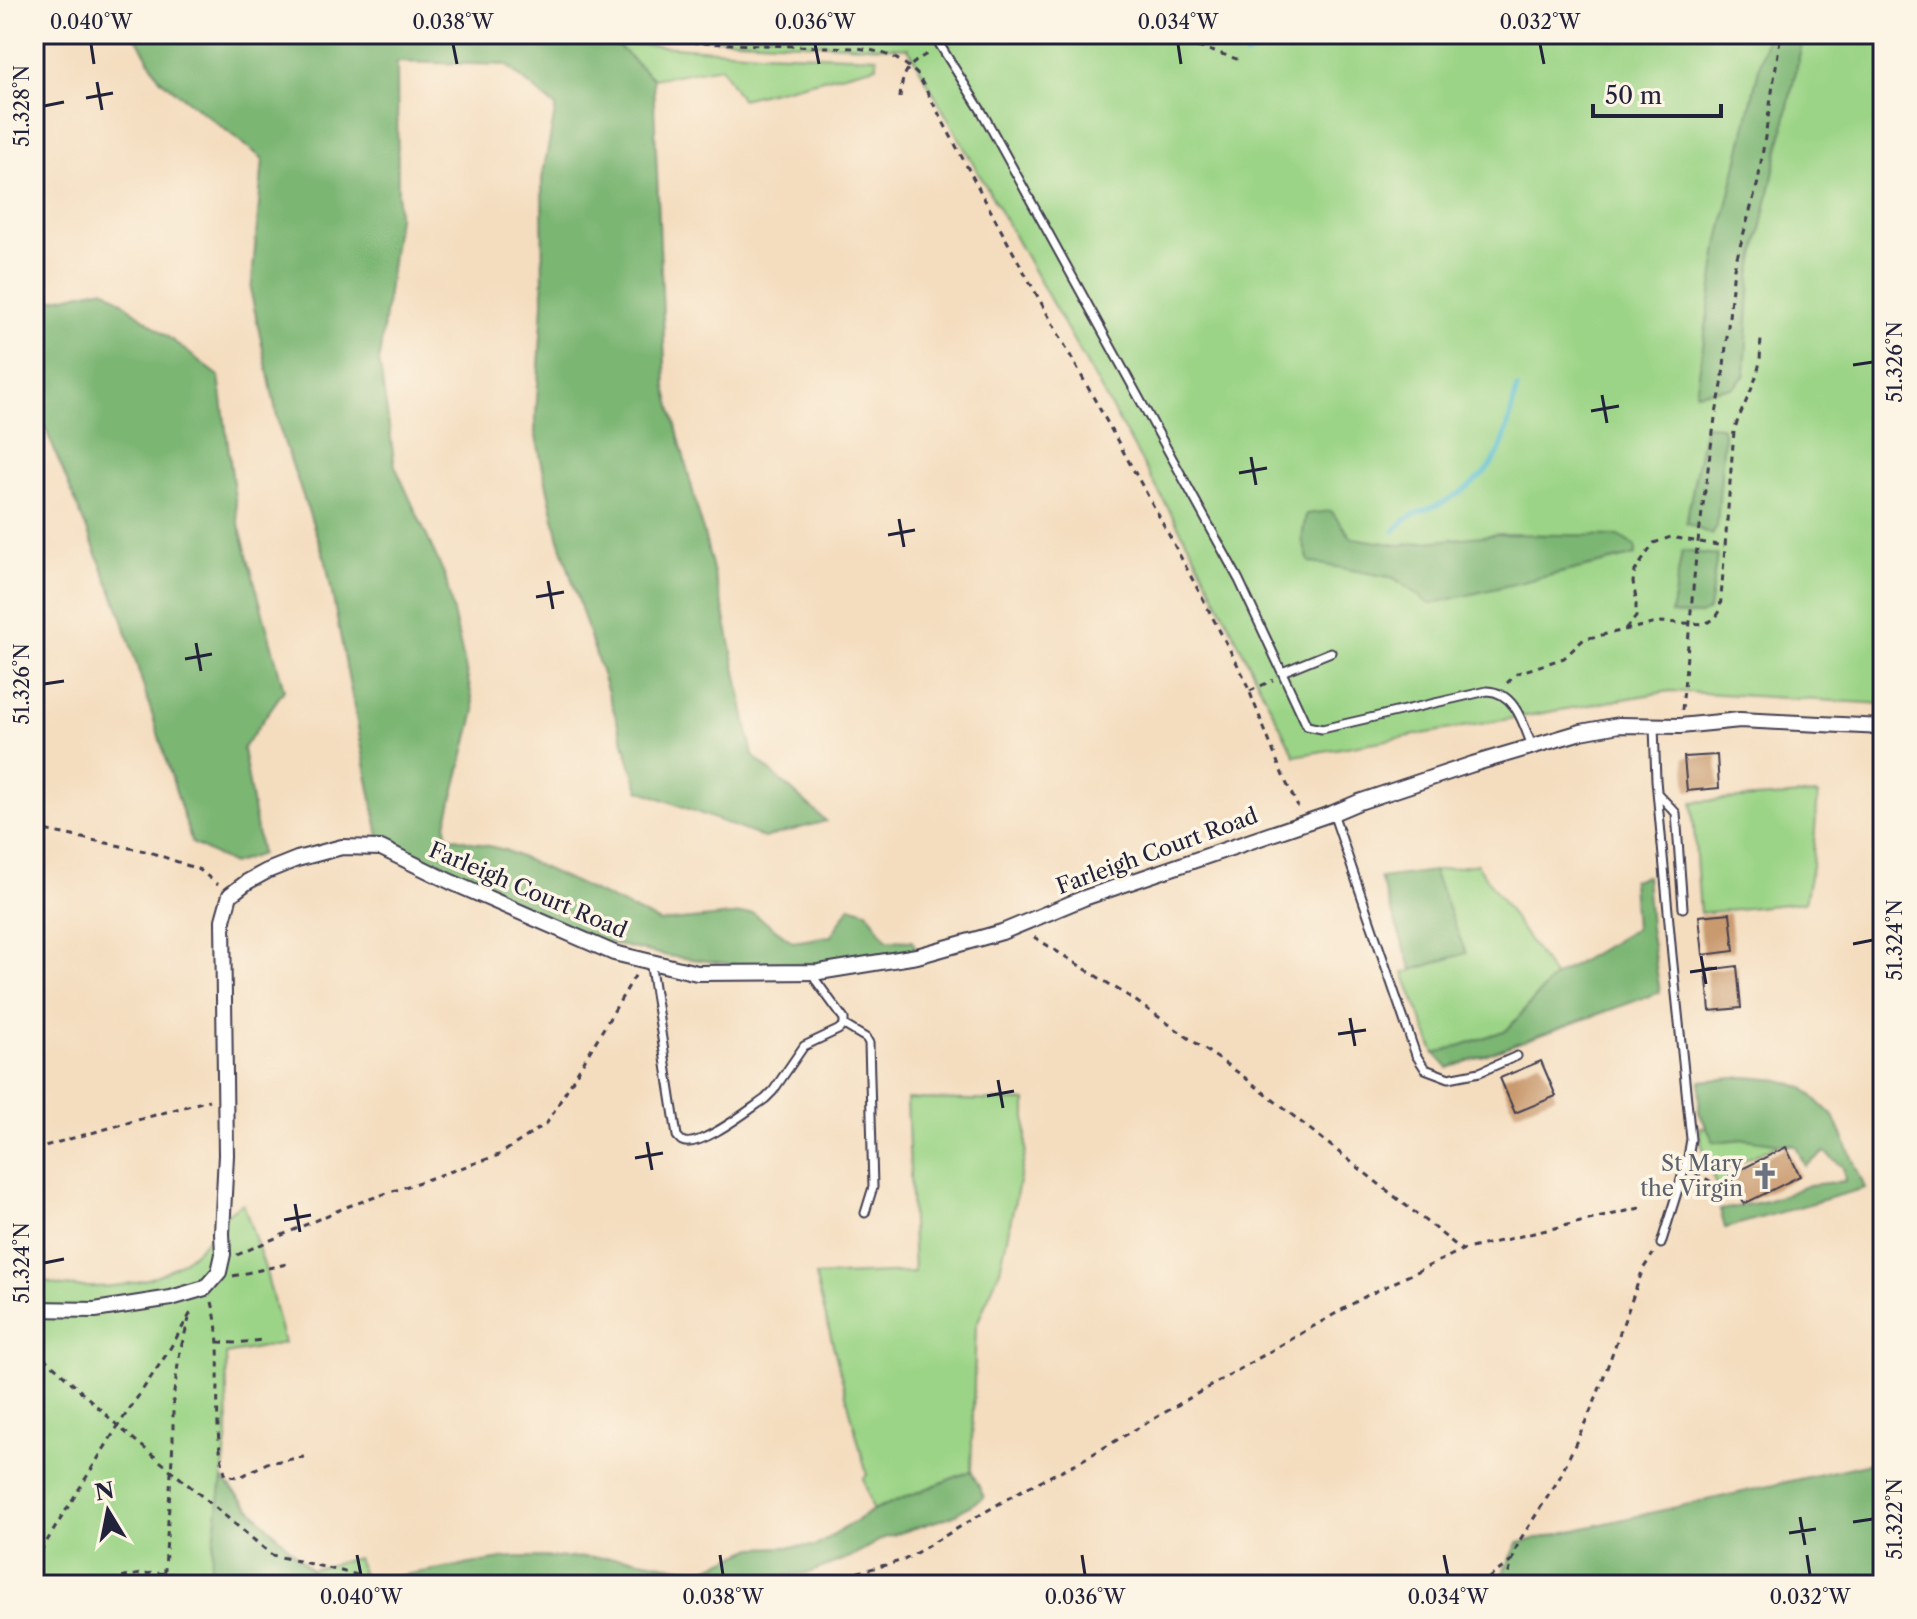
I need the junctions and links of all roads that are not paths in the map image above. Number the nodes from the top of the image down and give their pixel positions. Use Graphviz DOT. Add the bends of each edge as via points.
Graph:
graph roads {
  1 [pos="933,34"];
  2 [pos="1331,652"];
  3 [pos="1283,674"];
  4 [pos="1654,727"];
  5 [pos="1883,727"];
  6 [pos="1532,746"];
  7 [pos="1658,794"];
  8 [pos="1333,813"];
  9 [pos="1683,908"];
  10 [pos="647,961"];
  11 [pos="812,972"];
  12 [pos="844,1025"];
  13 [pos="1517,1056"];
  14 [pos="865,1213"];
  15 [pos="1661,1244"];
  16 [pos="34,1309"];
  1 -- 3 [label="lane" via="982,112 1239,580"];
  2 -- 3 [label="lane"];
  3 -- 6 [label="lane" via="1307,726 1322,729 1498,691 1514,704"];
  4 -- 5 [label="street, Farleigh Court Road" via="1740,720"];
  4 -- 6 [label="street, Farleigh Court Road" via="1619,725"];
  4 -- 7 [label="lane"];
  6 -- 8 [label="street, Farleigh Court Road"];
  7 -- 9 [label="lane" via="1676,813"];
  7 -- 15 [label="lane" via="1691,1139"];
  8 -- 11 [label="street, Farleigh Court Road" via="1084,898 1002,932 917,956"];
  8 -- 13 [label="lane" via="1425,1069 1449,1078"];
  10 -- 11 [label="street, Farleigh Court Road" via="697,973"];
  10 -- 12 [label="lane" via="682,1141 702,1139 765,1099 804,1046"];
  10 -- 16 [label="street, Farleigh Court Road" via="599,947 381,848 342,847 297,859 247,882 230,895 223,920 226,1155 220,1267 205,1288 171,1298 95,1310"];
  11 -- 12 [label="lane"];
  12 -- 14 [label="lane" via="869,1043 873,1187"];
}
